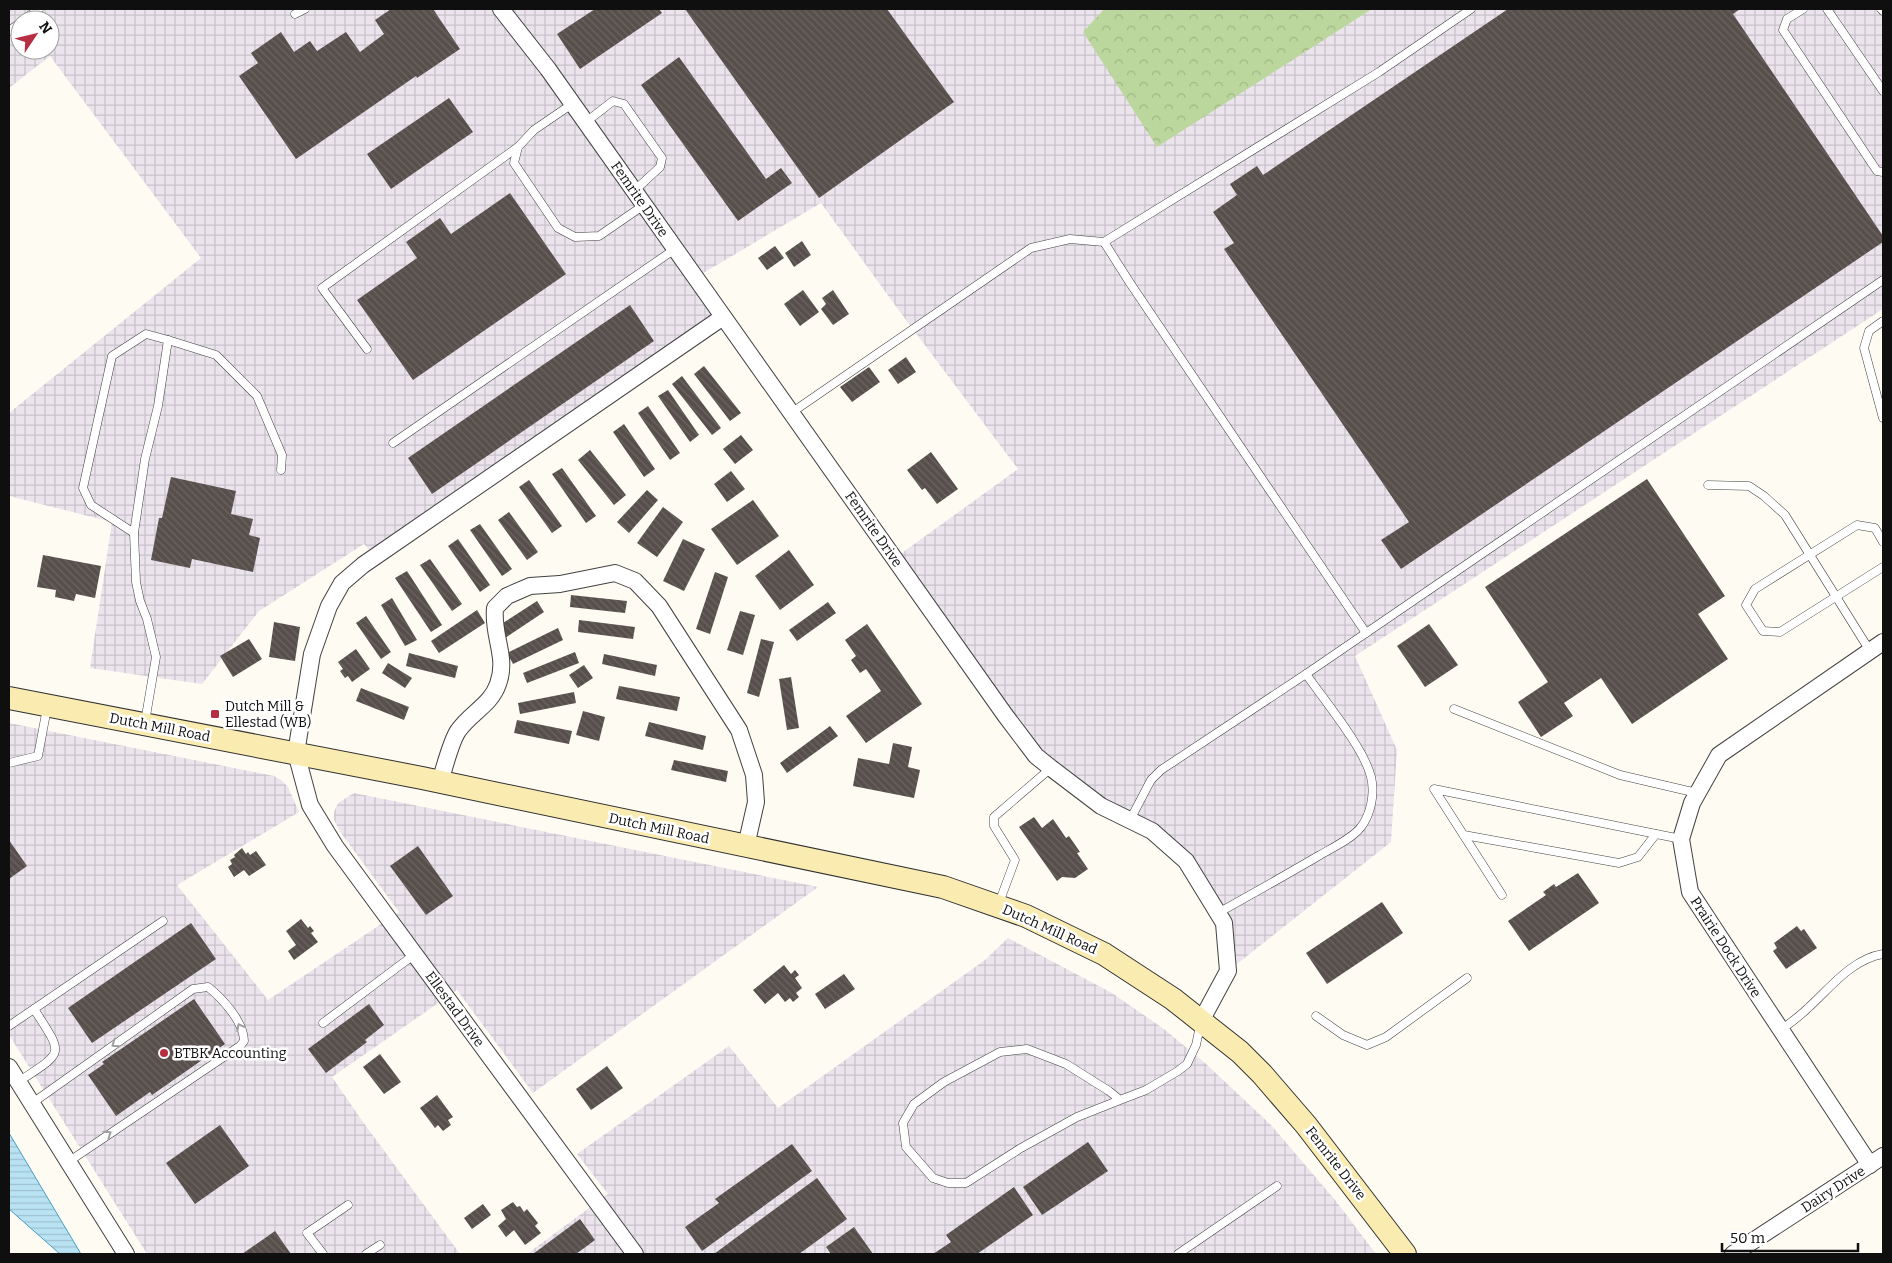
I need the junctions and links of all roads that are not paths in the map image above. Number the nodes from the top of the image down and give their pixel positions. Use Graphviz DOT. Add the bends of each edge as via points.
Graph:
graph roads {
  1 [pos="305,9"];
  2 [pos="501,9"];
  3 [pos="1471,9"];
  4 [pos="1803,9"];
  5 [pos="1827,9"];
  6 [pos="295,14"];
  7 [pos="1883,91"];
  8 [pos="572,104"];
  9 [pos="586,122"];
  10 [pos="518,146"];
  11 [pos="1883,172"];
  12 [pos="634,191"];
  13 [pos="644,205"];
  14 [pos="1104,242"];
  15 [pos="675,249"];
  16 [pos="1883,280"];
  17 [pos="723,317"];
  18 [pos="1883,321"];
  19 [pos="168,340"];
  20 [pos="367,349"];
  21 [pos="791,413"];
  22 [pos="1883,418"];
  23 [pos="393,443"];
  24 [pos="281,470"];
  25 [pos="1708,485"];
  26 [pos="134,533"];
  27 [pos="1883,542"];
  28 [pos="1810,555"];
  29 [pos="1883,567"];
  30 [pos="1836,596"];
  31 [pos="1366,633"];
  32 [pos="1877,647"];
  33 [pos="1306,674"];
  34 [pos="9,698"];
  35 [pos="48,705"];
  36 [pos="1454,709"];
  37 [pos="145,724"];
  38 [pos="296,753"];
  39 [pos="9,763"];
  40 [pos="1051,768"];
  41 [pos="440,782"];
  42 [pos="1697,793"];
  43 [pos="1130,820"];
  44 [pos="1656,834"];
  45 [pos="1464,835"];
  46 [pos="1681,839"];
  47 [pos="746,846"];
  48 [pos="1502,895"];
  49 [pos="998,906"];
  50 [pos="1218,913"];
  51 [pos="163,921"];
  52 [pos="415,954"];
  53 [pos="1883,954"];
  54 [pos="1467,978"];
  55 [pos="34,1009"];
  56 [pos="1316,1016"];
  57 [pos="1201,1021"];
  58 [pos="323,1023"];
  59 [pos="9,1026"];
  60 [pos="1781,1030"];
  61 [pos="9,1067"];
  62 [pos="1262,1074"];
  63 [pos="18,1082"];
  64 [pos="1120,1100"];
  65 [pos="31,1104"];
  66 [pos="1877,1161"];
  67 [pos="68,1162"];
  68 [pos="1277,1186"];
  69 [pos="348,1205"];
  70 [pos="380,1245"];
  71 [pos="126,1254"];
  72 [pos="323,1254"];
  73 [pos="366,1254"];
  74 [pos="635,1254"];
  75 [pos="1178,1254"];
  76 [pos="1404,1254"];
  77 [pos="1733,1254"];
  1 -- 6 [label="lane"];
  2 -- 8 [label="street, Femrite Drive"];
  3 -- 14 [label="lane" via="1379,72"];
  4 -- 11 [label="lane" via="1787,19 1783,30 1877,171"];
  5 -- 7 [label="lane"];
  8 -- 9 [label="street, Femrite Drive"];
  8 -- 10 [label="lane" via="534,130"];
  9 -- 12 [label="street, Femrite Drive"];
  9 -- 12 [label="lane" via="613,101 624,104 662,158 660,167"];
  10 -- 13 [label="lane" via="514,164 558,228 575,236 599,236"];
  10 -- 20 [label="lane" via="322,288"];
  12 -- 13 [label="street, Femrite Drive"];
  13 -- 15 [label="street, Femrite Drive"];
  14 -- 21 [label="lane" via="1070,239 1031,248"];
  14 -- 31 [label="lane"];
  15 -- 17 [label="street, Femrite Drive"];
  15 -- 23 [label="lane"];
  16 -- 31 [label="lane"];
  17 -- 21 [label="street, Femrite Drive"];
  17 -- 38 [label="street" via="363,565 342,583 329,606 312,654"];
  18 -- 22 [label="lane" via="1869,330 1864,348"];
  19 -- 24 [label="lane" via="216,356 257,396 282,455"];
  19 -- 26 [label="lane" via="158,406 144,459"];
  19 -- 26 [label="lane" via="146,334 112,356 83,488 91,506"];
  21 -- 40 [label="street, Femrite Drive" via="1005,715 1036,756"];
  25 -- 28 [label="lane" via="1749,486 1764,496 1785,514"];
  26 -- 37 [label="lane" via="136,582 156,657"];
  27 -- 28 [label="lane" via="1875,528 1857,525"];
  28 -- 30 [label="lane"];
  28 -- 30 [label="lane" via="1754,589 1746,605 1762,631 1780,632"];
  29 -- 30 [label="lane"];
  30 -- 32 [label="lane"];
  31 -- 33 [label="lane"];
  32 -- 42 [label="street, Prairie Dock Drive" via="1718,755"];
  33 -- 43 [label="lane" via="1161,770 1143,794"];
  33 -- 50 [label="lane" via="1359,749 1371,776 1373,798 1367,818 1360,829 1339,844"];
  34 -- 35 [label="street, Dutch Mill Road"];
  35 -- 37 [label="street, Dutch Mill Road"];
  35 -- 39 [label="lane" via="38,756"];
  36 -- 42 [label="lane" via="1620,775"];
  37 -- 38 [label="street, Dutch Mill Road"];
  38 -- 41 [label="street, Dutch Mill Road"];
  38 -- 52 [label="street, Ellestad Drive" via="310,805 335,846"];
  40 -- 43 [label="street, Femrite Drive" via="1101,806"];
  40 -- 49 [label="lane" via="994,817 994,826 1015,860"];
  41 -- 47 [label="street, Dutch Mill Road"];
  41 -- 47 [label="street" via="457,732 490,700 498,684 502,662 494,620 495,608 507,596 530,586 560,584 615,573 635,582 659,606 740,730 754,776 756,802"];
  42 -- 46 [label="street, Prairie Dock Drive"];
  43 -- 50 [label="street, Femrite Drive" via="1152,831 1186,861"];
  44 -- 45 [label="lane" via="1638,857 1619,863"];
  44 -- 45 [label="lane" via="1434,789"];
  44 -- 46 [label="lane"];
  45 -- 48 [label="lane"];
  46 -- 60 [label="street, Prairie Dock Drive" via="1690,892"];
  47 -- 49 [label="street, Dutch Mill Road" via="943,887"];
  49 -- 57 [label="street, Dutch Mill Road" via="1104,954"];
  50 -- 57 [label="street, Femrite Drive" via="1224,923 1228,971"];
  51 -- 55 [label="lane"];
  52 -- 58 [label="lane"];
  52 -- 74 [label="street, Ellestad Drive"];
  53 -- 60 [label="lane" via="1858,964"];
  54 -- 56 [label="lane" via="1386,1036 1367,1045 1344,1035"];
  55 -- 59 [label="lane"];
  55 -- 63 [label="lane" via="54,1041 56,1053 52,1060"];
  57 -- 62 [label="street, Dutch Mill Road"];
  57 -- 64 [label="lane" via="1196,1045 1187,1064 1146,1090"];
  60 -- 66 [label="street, Prairie Dock Drive"];
  61 -- 63 [label="street"];
  62 -- 76 [label="street, Femrite Drive" via="1306,1125"];
  63 -- 65 [label="street"];
  64 -- 64 [label="lane" via="1077,1117 966,1183 948,1183 933,1178 906,1148 903,1123 914,1104 944,1082 1000,1052 1027,1049 1066,1064"];
  65 -- 67 [label="street"];
  67 -- 65 [label="lane, one-way" via="240,1046 244,1032 221,997 208,987 193,989"];
  66 -- 77 [label="street, Dairy Drive"];
  67 -- 71 [label="street"];
  68 -- 75 [label="lane"];
  69 -- 72 [label="lane" via="307,1233"];
  70 -- 73 [label="lane"];
}
